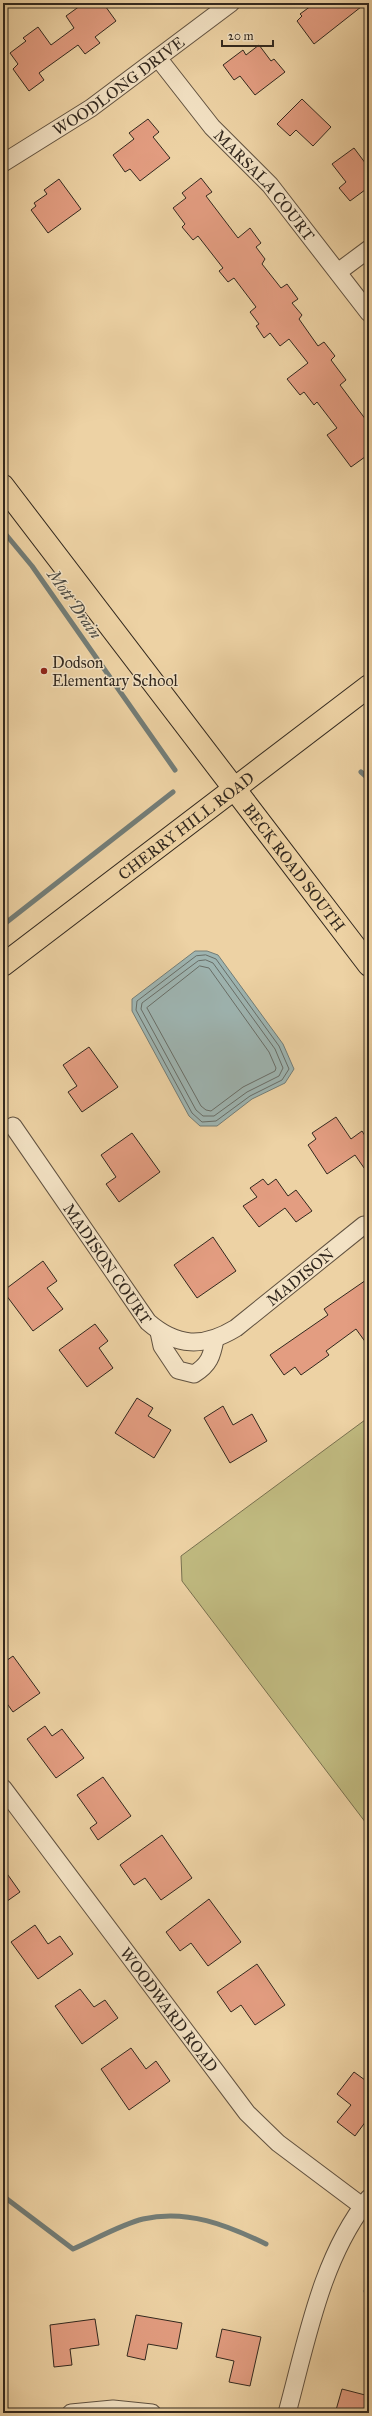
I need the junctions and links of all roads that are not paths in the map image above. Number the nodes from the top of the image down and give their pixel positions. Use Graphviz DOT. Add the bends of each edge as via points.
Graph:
graph roads {
  1 [pos="231,3"];
  2 [pos="158,58"];
  3 [pos="3,163"];
  4 [pos="369,249"];
  5 [pos="338,272"];
  6 [pos="369,313"];
  7 [pos="3,486"];
  8 [pos="369,686"];
  9 [pos="234,788"];
  10 [pos="3,965"];
  11 [pos="369,965"];
  12 [pos="13,1126"];
  13 [pos="367,1223"];
  14 [pos="236,1328"];
  15 [pos="159,1332"];
  16 [pos="215,1339"];
  17 [pos="3,1788"];
  18 [pos="366,2202"];
  19 [pos="71,2413"];
  20 [pos="152,2413"];
  21 [pos="287,2413"];
  1 -- 2 [label="street, WOODLONG DRIVE"];
  2 -- 3 [label="street, WOODLONG DRIVE" via="91,108"];
  2 -- 5 [label="street, MARSALA COURT" via="212,128 270,185"];
  4 -- 5 [label="street"];
  5 -- 6 [label="street, MARSALA COURT"];
  7 -- 9 [label="main road, BECK ROAD SOUTH"];
  8 -- 9 [label="main road, CHERRY HILL ROAD"];
  9 -- 10 [label="main road, CHERRY HILL ROAD"];
  9 -- 11 [label="main road, BECK ROAD SOUTH"];
  12 -- 15 [label="street, MADISON COURT" via="148,1322"];
  13 -- 14 [label="street, MADISON"];
  14 -- 16 [label="street, MADISON COURT"];
  15 -- 16 [label="street, MADISON COURT" via="189,1343"];
  15 -- 16 [label="street" via="162,1346 178,1370 194,1374 212,1357"];
  17 -- 18 [label="street, WOODWARD ROAD" via="248,2113 278,2142"];
  18 -- 21 [label="street" via="348,2228 328,2272 313,2316"];
  19 -- 20 [label="street" via="113,2409"];
}
